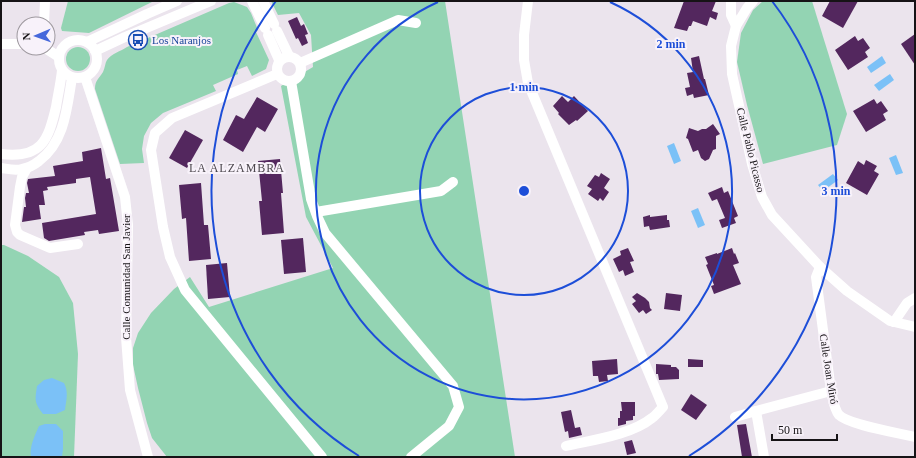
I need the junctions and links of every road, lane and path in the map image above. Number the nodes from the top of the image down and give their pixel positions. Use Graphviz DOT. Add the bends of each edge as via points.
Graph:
graph roads {
  1 [pos="44,1"];
  2 [pos="177,1"];
  3 [pos="211,1"];
  4 [pos="252,1"];
  5 [pos="263,1"];
  6 [pos="528,1"];
  7 [pos="732,1"];
  8 [pos="753,1"];
  9 [pos="44,16"];
  10 [pos="416,23"];
  11 [pos="736,26"];
  12 [pos="271,29"];
  13 [pos="87,42"];
  14 [pos="1,44"];
  15 [pos="16,44"];
  16 [pos="95,51"];
  17 [pos="56,55"];
  18 [pos="289,56"];
  19 [pos="59,57"];
  20 [pos="279,60"];
  21 [pos="300,64"];
  22 [pos="62,70"];
  23 [pos="277,74"];
  24 [pos="85,77"];
  25 [pos="72,78"];
  26 [pos="291,81"];
  27 [pos="1,154"];
  28 [pos="1,168"];
  29 [pos="27,168"];
  30 [pos="453,182"];
  31 [pos="316,212"];
  32 [pos="78,244"];
  33 [pos="820,267"];
  34 [pos="915,298"];
  35 [pos="894,322"];
  36 [pos="915,327"];
  37 [pos="831,391"];
  38 [pos="756,411"];
  39 [pos="735,417"];
  40 [pos="915,437"];
  41 [pos="566,446"];
  42 [pos="148,457"];
  43 [pos="322,457"];
  44 [pos="411,457"];
  45 [pos="764,457"];
  1 -- 9 [label="street"];
  2 -- 13 [label="street"];
  3 -- 16 [label="street"];
  4 -- 12 [label="street"];
  5 -- 12 [label="street"];
  6 -- 41 [label="street" via="524,60 528,83 663,407 652,418 638,426"];
  7 -- 11 [label="street" via="731,15"];
  8 -- 11 [label="street, Calle Pablo Picasso"];
  10 -- 21 [label="street" via="398,20"];
  11 -- 33 [label="street, Calle Pablo Picasso" via="731,46 732,74 762,197 772,215"];
  12 -- 18 [label="street"];
  12 -- 20 [label="street"];
  13 -- 16 [label="street"];
  13 -- 19 [label="street" via="69,42"];
  14 -- 15 [label="street"];
  16 -- 24 [label="street" via="96,66 92,73"];
  17 -- 19 [label="street"];
  18 -- 20 [label="street"];
  18 -- 21 [label="street" via="296,58"];
  19 -- 22 [label="street"];
  20 -- 23 [label="street"];
  21 -- 26 [label="street" via="298,78"];
  22 -- 25 [label="street"];
  22 -- 27 [label="street" via="49,134 36,149 29,152"];
  23 -- 26 [label="street" via="283,80"];
  23 -- 43 [label="street" via="172,118 154,133 151,150 170,257 185,290"];
  24 -- 25 [label="street"];
  24 -- 42 [label="street, Calle Comunidad San Javier" via="125,197 128,225 126,337 130,390"];
  25 -- 29 [label="street" via="64,125 59,136 44,157"];
  26 -- 31 [label="street" via="311,198"];
  28 -- 29 [label="street"];
  29 -- 32 [label="street" via="22,177 15,224 20,235 50,248"];
  30 -- 31 [label="street" via="441,191"];
  31 -- 44 [label="street" via="325,233 453,386 459,407 449,426"];
  33 -- 35 [label="street, Calle Pablo Picasso" via="847,291"];
  33 -- 37 [label="street, Calle Joan Miró" via="816,277"];
  34 -- 35 [label="street" via="907,303"];
  35 -- 36 [label="street, Calle Pablo Picasso"];
  37 -- 38 [label="street"];
  37 -- 40 [label="street, Calle Joan Miró" via="835,409 840,416 856,423"];
  38 -- 39 [label="street"];
  38 -- 45 [label="street"];
}
